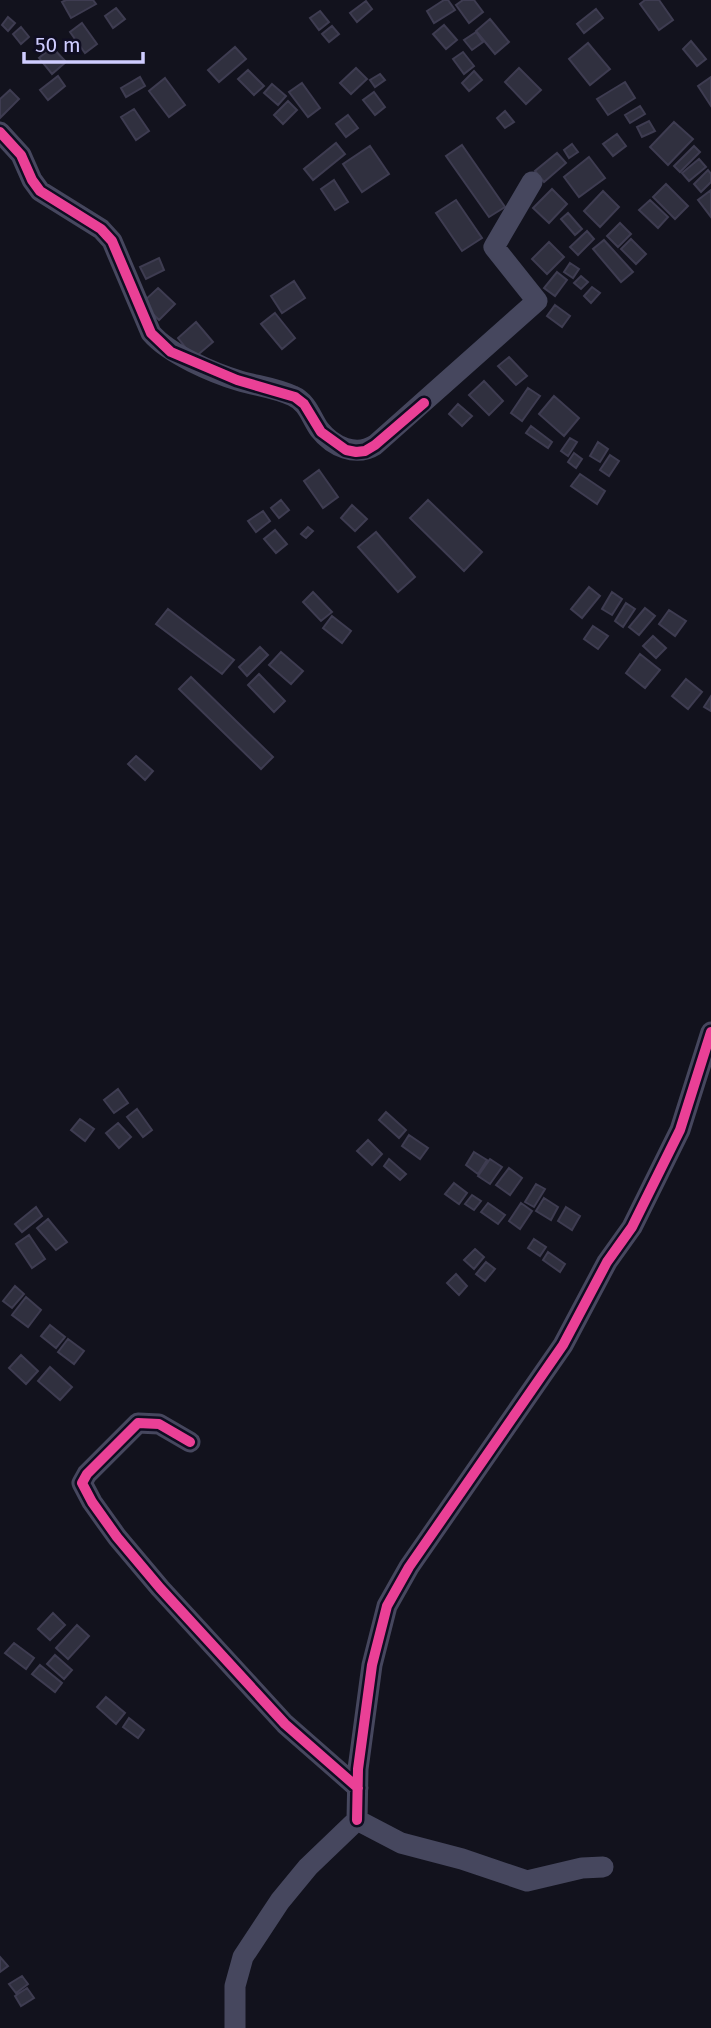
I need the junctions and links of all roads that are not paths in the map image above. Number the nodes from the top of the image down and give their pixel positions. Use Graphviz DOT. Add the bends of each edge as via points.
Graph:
graph roads {
  1 [pos="0,132"];
  2 [pos="533,182"];
  3 [pos="711,1032"];
  4 [pos="190,1442"];
  5 [pos="358,1788"];
  6 [pos="357,1820"];
  7 [pos="603,1867"];
  8 [pos="235,2028"];
  1 -- 2 [label="street" via="21,155 40,191 101,229 112,242 150,333 171,352 237,380 295,397 321,432 346,450 365,451 375,445 537,301 494,247"];
  3 -- 5 [label="street" via="680,1130 632,1227 607,1262 563,1345 409,1567 387,1606 372,1665"];
  4 -- 5 [label="street" via="159,1424 138,1423 87,1474 82,1483 86,1493 151,1578 241,1677 285,1724"];
  5 -- 6 [label="street"];
  6 -- 7 [label="street" via="401,1843 527,1881"];
  6 -- 8 [label="street" via="308,1867 243,1957 235,1986"];
}
